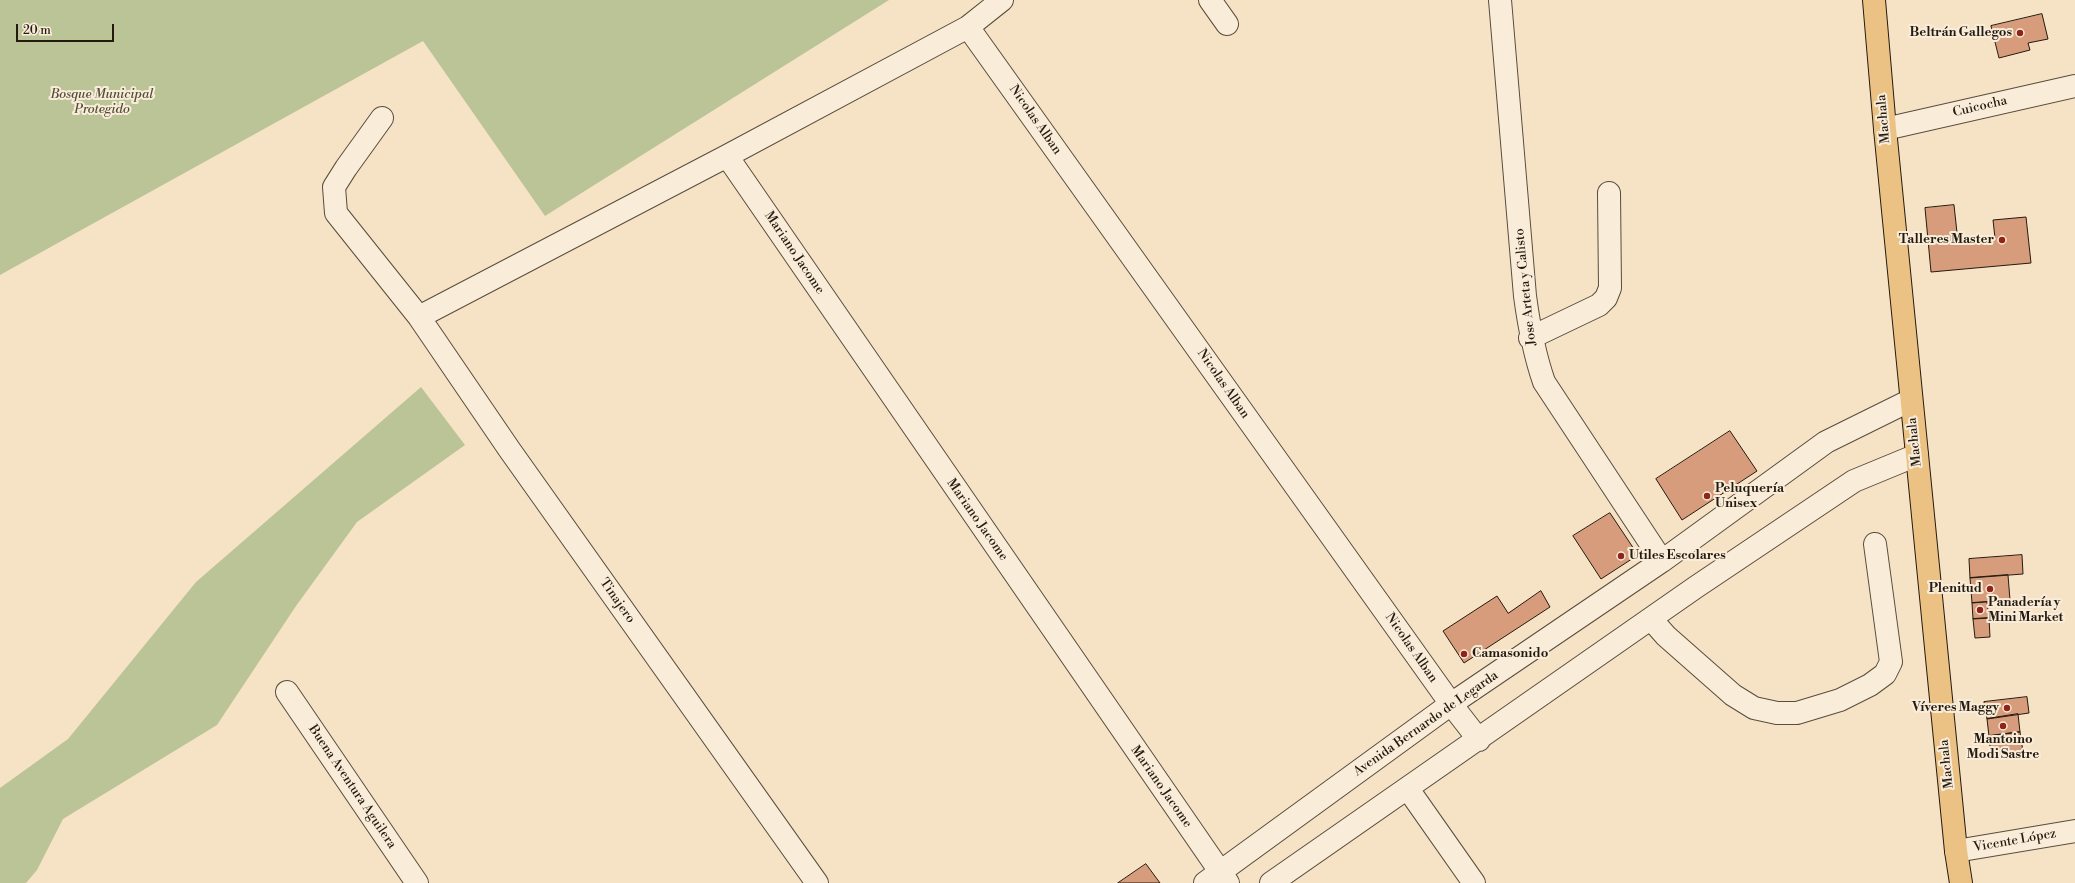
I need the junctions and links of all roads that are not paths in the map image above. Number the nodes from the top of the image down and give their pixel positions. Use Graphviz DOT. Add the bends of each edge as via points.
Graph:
graph roads {
  1 [pos="1002,0"];
  2 [pos="1210,0"];
  3 [pos="1500,0"];
  4 [pos="1874,0"];
  5 [pos="1227,24"];
  6 [pos="968,27"];
  7 [pos="2075,86"];
  8 [pos="382,118"];
  9 [pos="1885,129"];
  10 [pos="727,156"];
  11 [pos="1609,194"];
  12 [pos="419,317"];
  13 [pos="1530,338"];
  14 [pos="1911,400"];
  15 [pos="1916,455"];
  16 [pos="1875,544"];
  17 [pos="1662,561"];
  18 [pos="1651,619"];
  19 [pos="287,692"];
  20 [pos="1451,704"];
  21 [pos="1479,740"];
  22 [pos="1408,789"];
  23 [pos="2075,831"];
  24 [pos="1956,851"];
  25 [pos="1218,879"];
  26 [pos="417,883"];
  27 [pos="817,883"];
  28 [pos="1272,883"];
  29 [pos="1474,883"];
  30 [pos="1961,883"];
  1 -- 6 [label="street"];
  2 -- 5 [label="street"];
  3 -- 13 [label="street, Jose Arteta y Calisto"];
  4 -- 9 [label="main road, Machala"];
  6 -- 10 [label="street"];
  6 -- 20 [label="street, Nicolas Alban"];
  7 -- 9 [label="street, Cuicocha"];
  8 -- 12 [label="street, Tinajero" via="334,188 336,212"];
  9 -- 14 [label="main road, Machala"];
  10 -- 12 [label="street"];
  10 -- 25 [label="street, Mariano Jacome"];
  11 -- 13 [label="street" via="1610,288 1606,298 1599,305"];
  12 -- 27 [label="street, Tinajero" via="509,449"];
  13 -- 17 [label="street, Jose Arteta y Calisto" via="1544,382"];
  14 -- 15 [label="main road, Machala"];
  14 -- 17 [label="street, Avenida Bernardo de Legarda" via="1826,442"];
  15 -- 18 [label="street" via="1854,481"];
  15 -- 24 [label="main road, Machala"];
  16 -- 18 [label="street" via="1891,662 1885,674 1870,685 1840,700 1797,713 1777,713 1754,708 1734,695"];
  17 -- 20 [label="street, Avenida Bernardo de Legarda"];
  18 -- 21 [label="street"];
  19 -- 26 [label="street, Buena Aventura Aguilera"];
  20 -- 21 [label="street, Nicolas Alban"];
  20 -- 25 [label="street, Avenida Bernardo de Legarda"];
  21 -- 22 [label="street"];
  22 -- 28 [label="street"];
  22 -- 29 [label="street"];
  23 -- 24 [label="street, Vicente López"];
  24 -- 30 [label="main road, Machala"];
}
